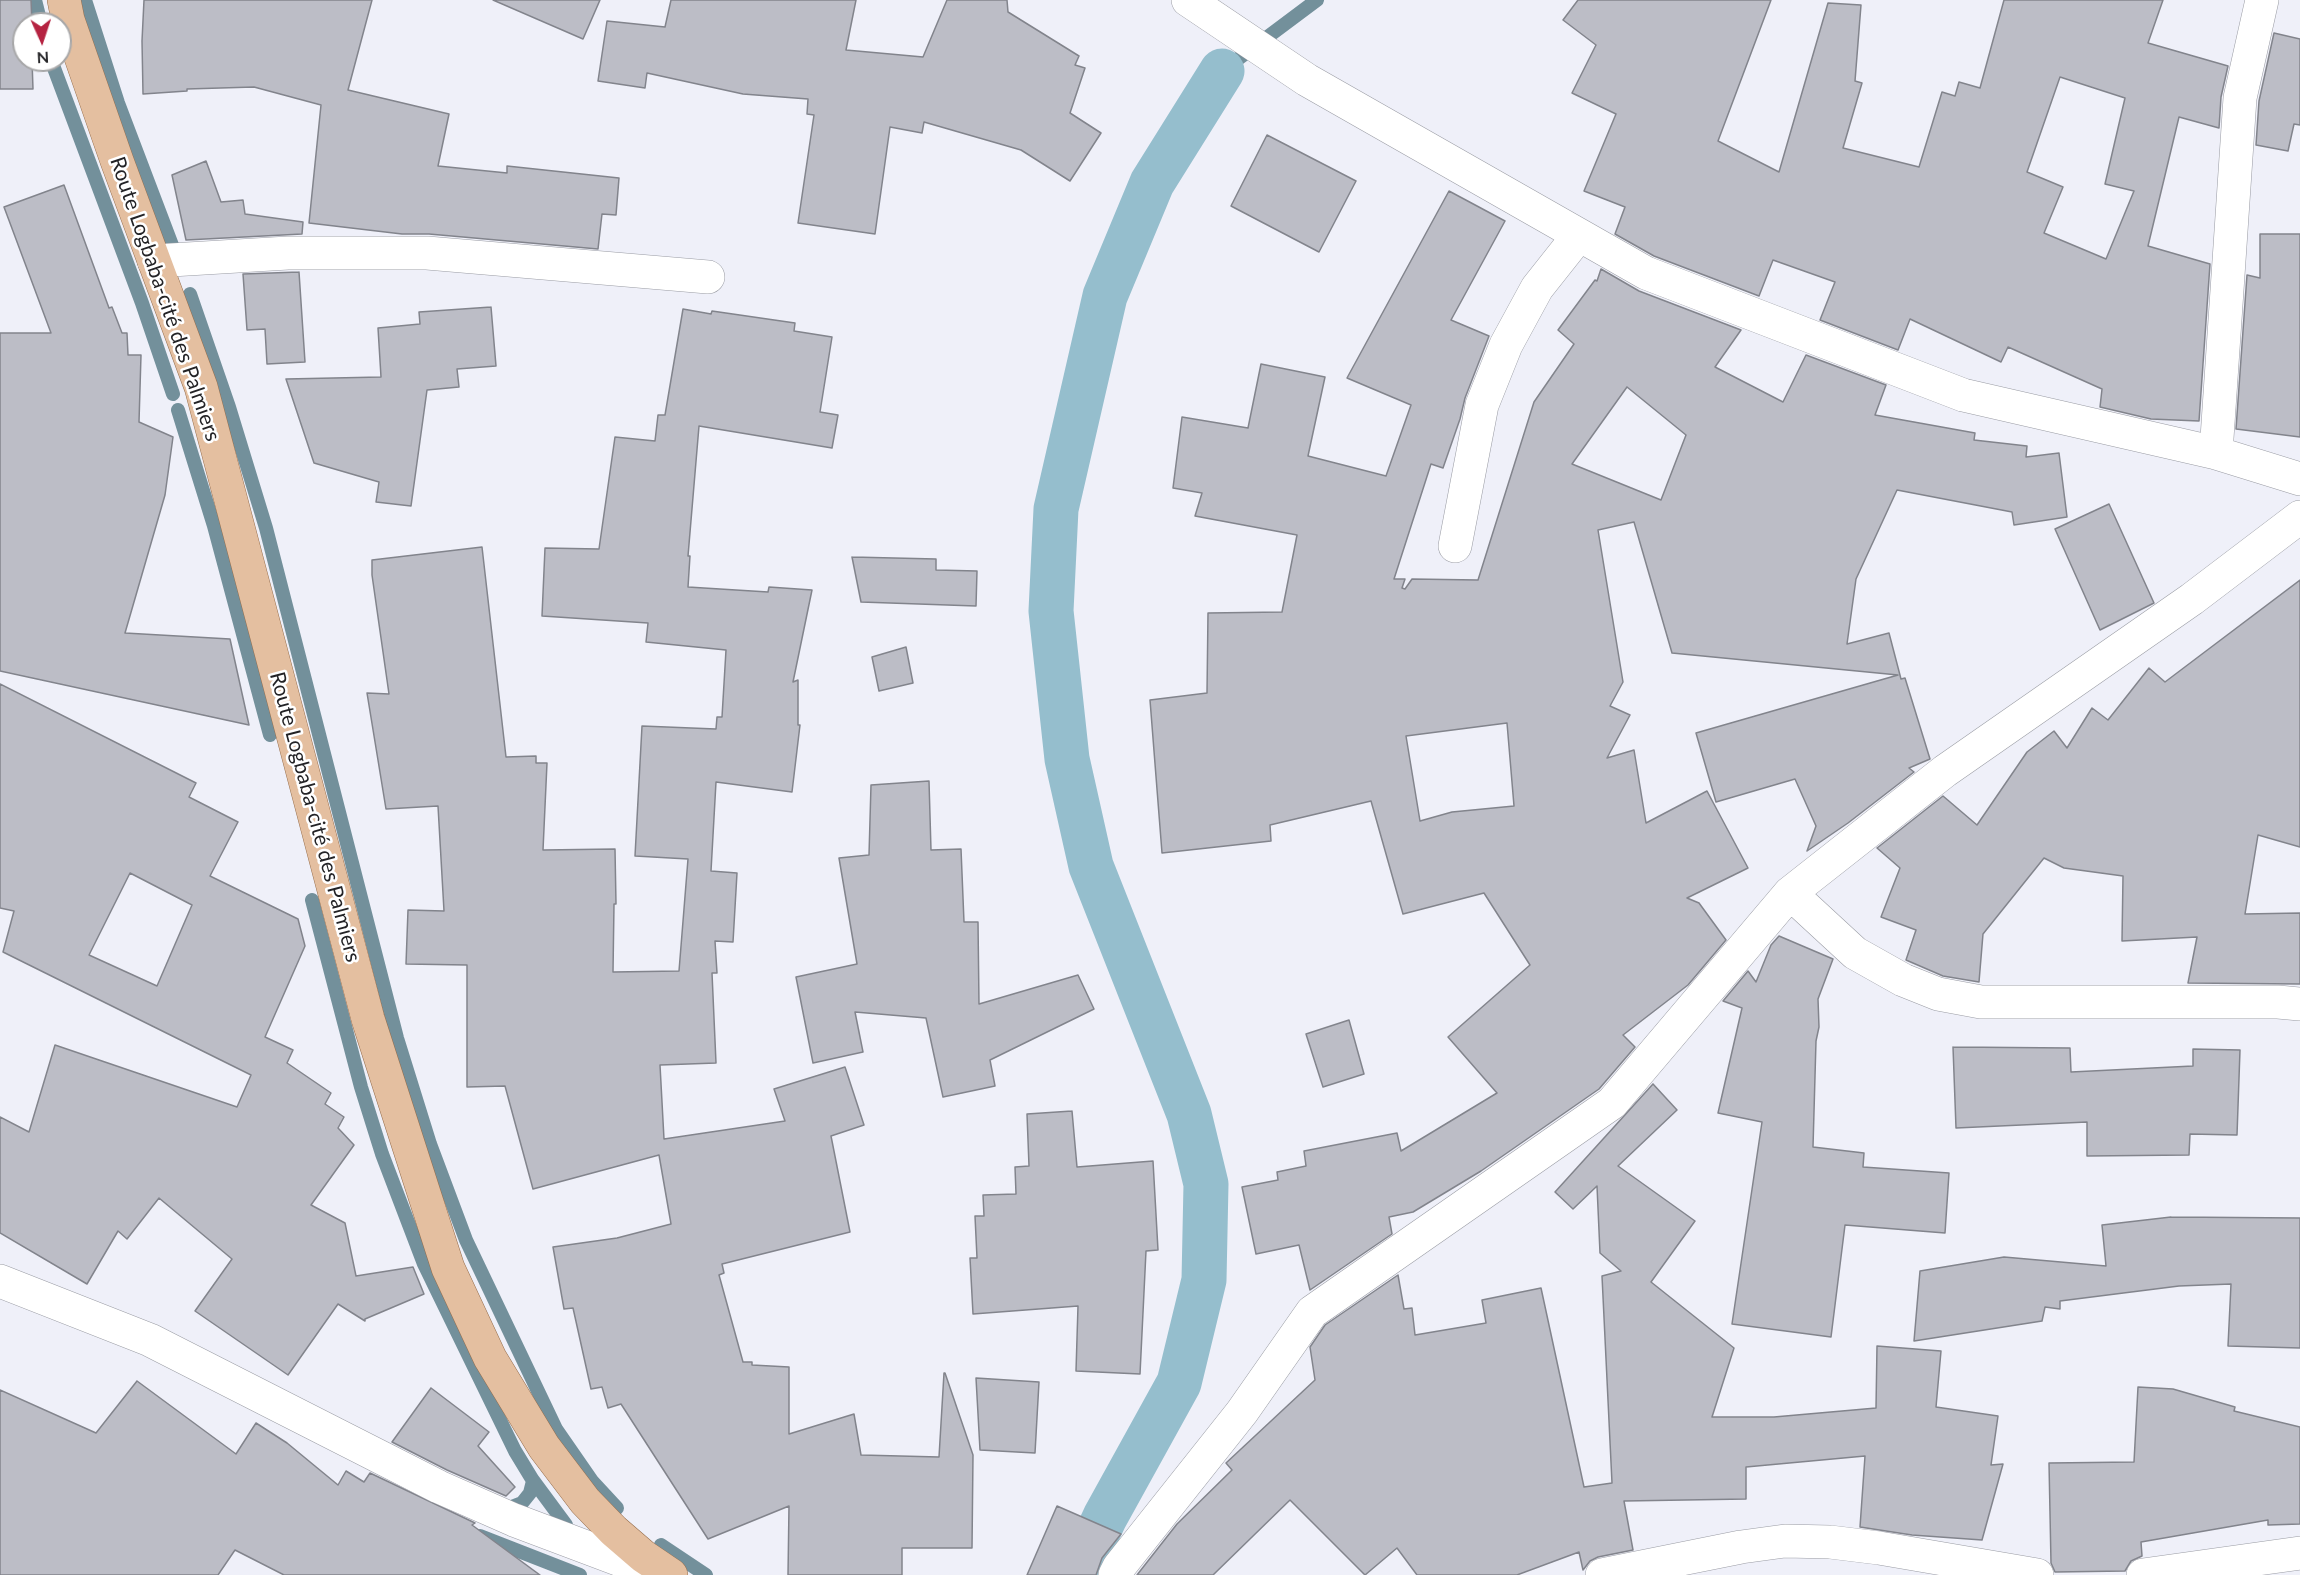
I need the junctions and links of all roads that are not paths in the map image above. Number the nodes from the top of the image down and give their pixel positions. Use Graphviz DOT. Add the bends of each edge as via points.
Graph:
graph roads {
  1 [pos="64,0"];
  2 [pos="1188,0"];
  3 [pos="2262,0"];
  4 [pos="1579,235"];
  5 [pos="154,261"];
  6 [pos="708,276"];
  7 [pos="2216,453"];
  8 [pos="2300,479"];
  9 [pos="2300,517"];
  10 [pos="1455,546"];
  11 [pos="1790,893"];
  12 [pos="2300,1004"];
  13 [pos="0,1281"];
  14 [pos="2300,1553"];
  15 [pos="660,1575"];
  16 [pos="671,1575"];
  17 [pos="1115,1575"];
  18 [pos="1602,1575"];
  19 [pos="2037,1575"];
  20 [pos="2143,1575"];
  1 -- 5 [label="main road, Route Logbaba-cité des Palmiers"];
  2 -- 4 [label="street" via="1307,80"];
  3 -- 7 [label="street" via="2241,98"];
  4 -- 7 [label="street" via="1646,273 1963,395"];
  4 -- 10 [label="street" via="1537,288 1502,355 1482,405"];
  5 -- 6 [label="street" via="288,253 427,254"];
  5 -- 16 [label="main road, Route Logbaba-cité des Palmiers" via="201,387 368,1019 448,1268 490,1358 544,1447 585,1501 614,1531"];
  7 -- 8 [label="street"];
  9 -- 11 [label="street" via="2192,599 1945,771"];
  11 -- 12 [label="street" via="1855,953 1938,994 1981,1002"];
  11 -- 17 [label="street" via="1612,1103 1312,1312 1242,1412"];
  13 -- 15 [label="street" via="150,1340 439,1487"];
  14 -- 20 [label="street"];
  18 -- 19 [label="street" via="1741,1546 1785,1541 1879,1548"];
}
